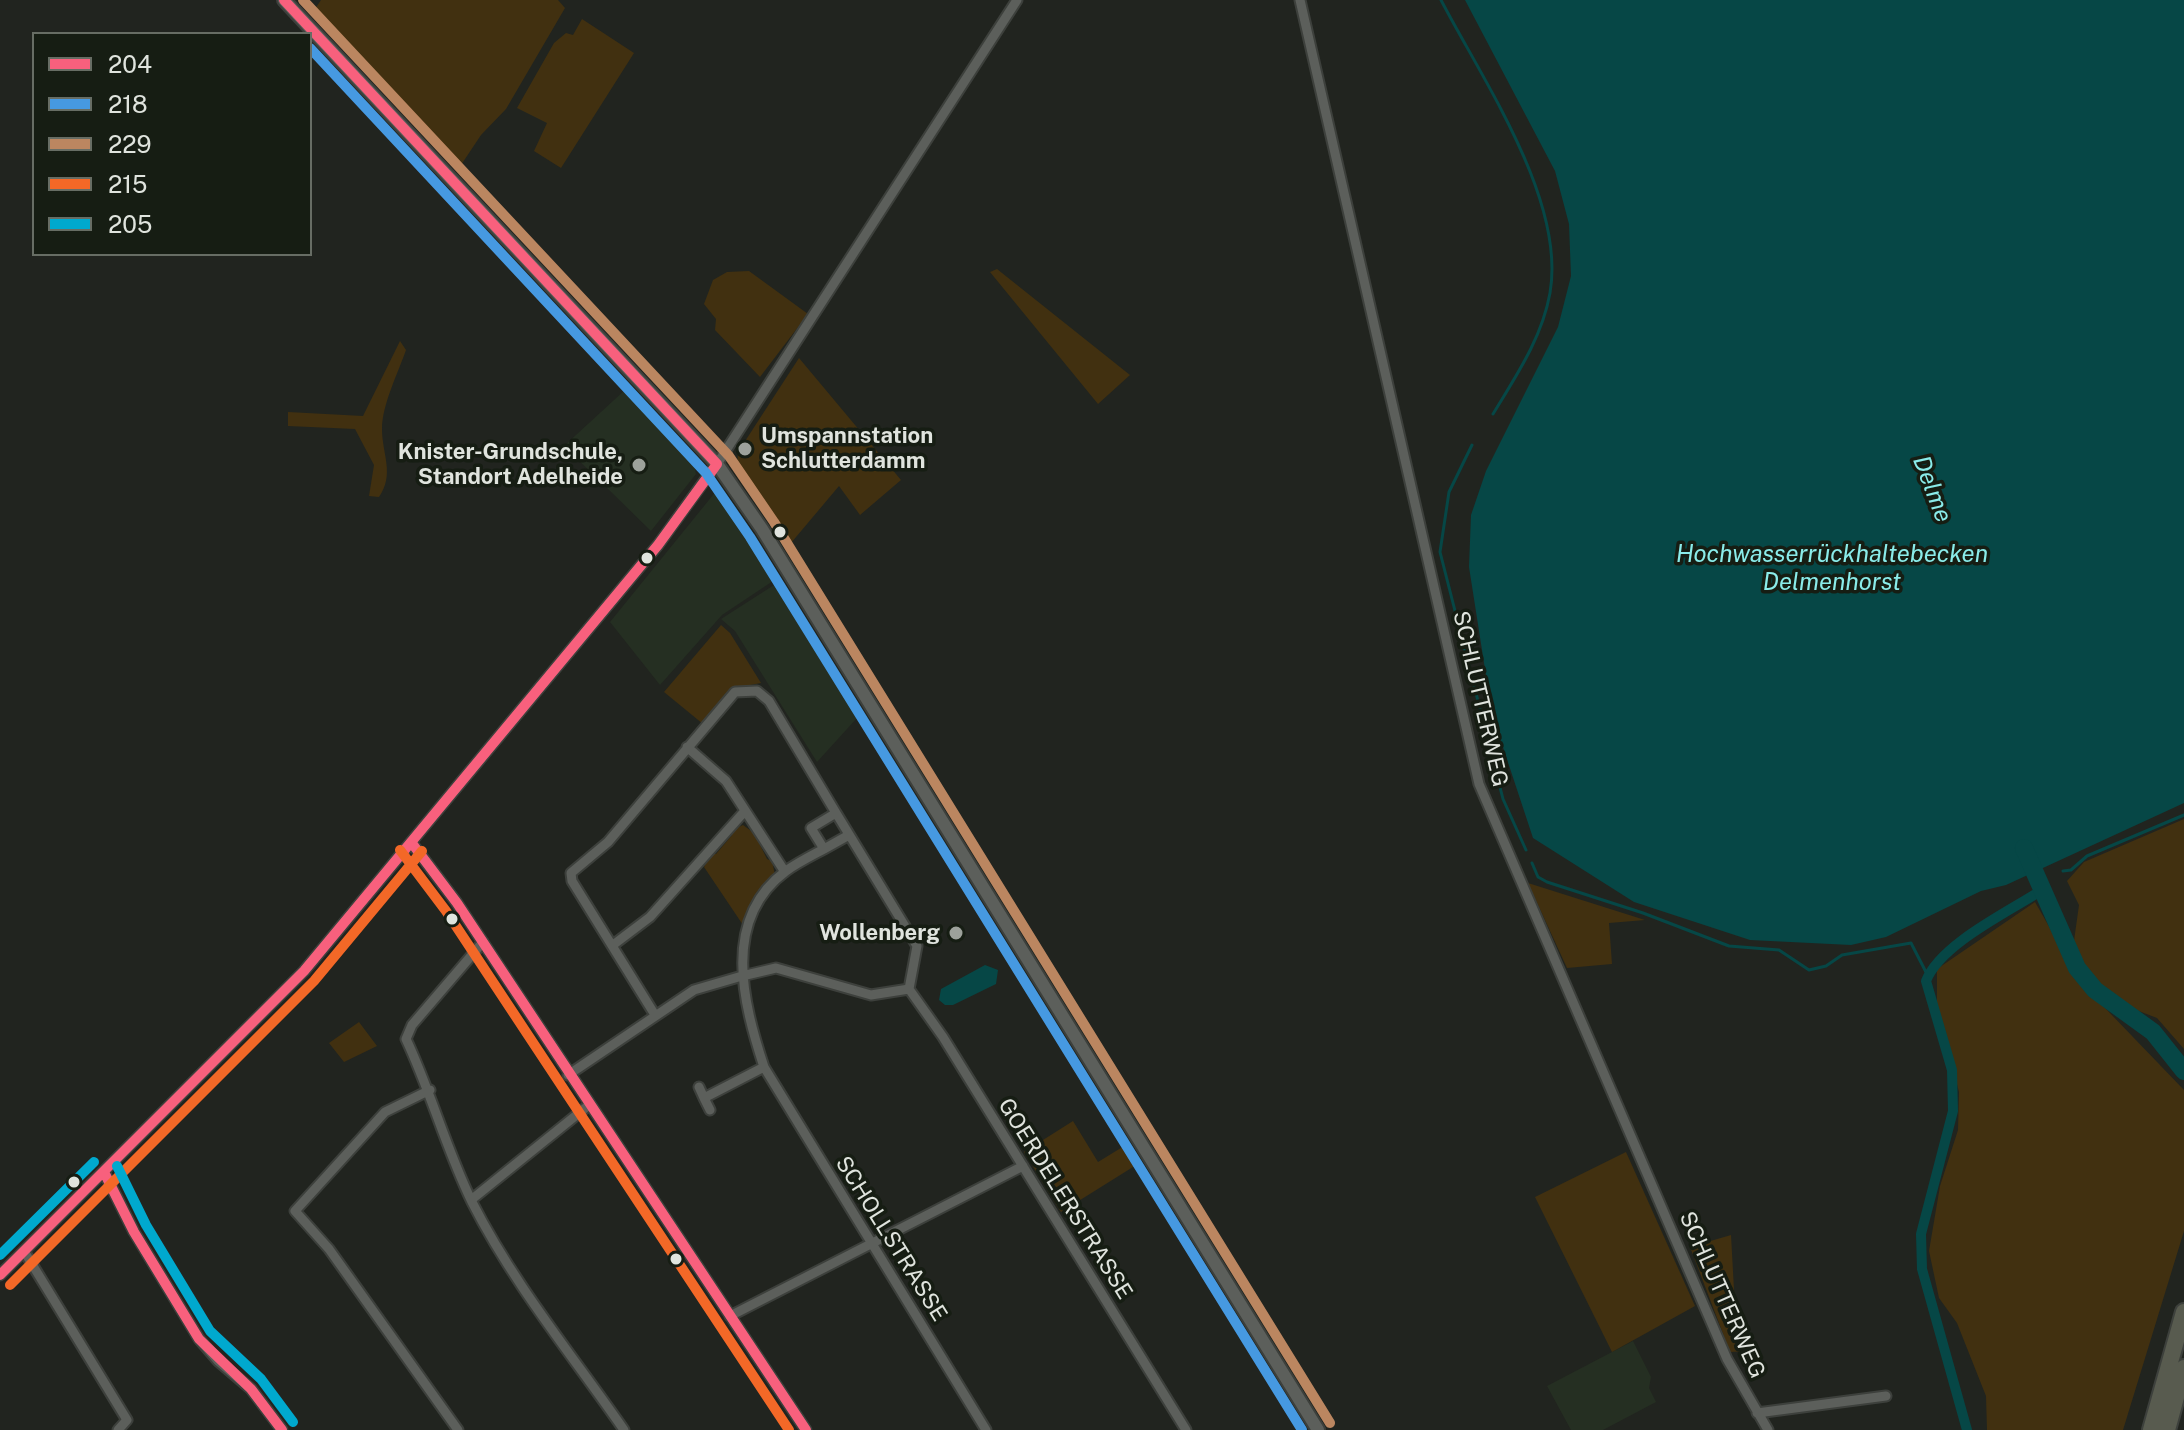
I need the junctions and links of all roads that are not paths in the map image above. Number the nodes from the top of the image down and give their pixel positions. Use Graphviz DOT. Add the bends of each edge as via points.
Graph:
graph roads {
  1 [pos="284,0"];
  2 [pos="1017,0"];
  3 [pos="1300,0"];
  4 [pos="717,464"];
  5 [pos="687,747"];
  6 [pos="744,812"];
  7 [pos="836,813"];
  8 [pos="849,835"];
  9 [pos="411,842"];
  10 [pos="824,849"];
  11 [pos="785,872"];
  12 [pos="483,942"];
  13 [pos="613,945"];
  14 [pos="742,976"];
  15 [pos="909,989"];
  16 [pos="655,1015"];
  17 [pos="764,1067"];
  18 [pos="568,1075"];
  19 [pos="699,1087"];
  20 [pos="430,1090"];
  21 [pos="704,1098"];
  22 [pos="589,1105"];
  23 [pos="710,1110"];
  24 [pos="1023,1166"];
  25 [pos="104,1172"];
  26 [pos="471,1200"];
  27 [pos="873,1241"];
  28 [pos="24,1251"];
  29 [pos="0,1275"];
  30 [pos="2184,1312"];
  31 [pos="730,1316"];
  32 [pos="2184,1368"];
  33 [pos="1886,1396"];
  34 [pos="1757,1413"];
  35 [pos="118,1430"];
  36 [pos="282,1430"];
  37 [pos="458,1430"];
  38 [pos="624,1430"];
  39 [pos="806,1430"];
  40 [pos="986,1430"];
  41 [pos="1186,1430"];
  42 [pos="1318,1430"];
  43 [pos="1768,1430"];
  44 [pos="2151,1430"];
  45 [pos="2167,1430"];
  1 -- 4 [label="main road"];
  2 -- 4 [label="street"];
  3 -- 34 [label="street, SCHLUTTERWEG" via="1479,784 1727,1359"];
  4 -- 9 [label="street" via="658,545"];
  4 -- 42 [label="main road"];
  5 -- 6 [label="street" via="726,781"];
  5 -- 7 [label="street" via="735,692 757,691 769,701"];
  5 -- 13 [label="street" via="608,842 571,873"];
  6 -- 11 [label="street"];
  6 -- 13 [label="street" via="650,917"];
  7 -- 8 [label="street"];
  7 -- 10 [label="street" via="811,828"];
  8 -- 10 [label="street, SCHOLLSTRASSE"];
  8 -- 15 [label="street" via="917,946"];
  9 -- 12 [label="street"];
  9 -- 25 [label="street" via="304,971"];
  10 -- 11 [label="street, SCHOLLSTRASSE"];
  11 -- 14 [label="street, SCHOLLSTRASSE" via="754,908 745,932"];
  12 -- 18 [label="street"];
  12 -- 20 [label="street" via="408,1032 406,1039"];
  13 -- 16 [label="street"];
  14 -- 15 [label="street" via="776,968 871,995"];
  14 -- 16 [label="street" via="694,990"];
  14 -- 17 [label="street, SCHOLLSTRASSE"];
  15 -- 24 [label="street, GOERDELERSTRASSE"];
  16 -- 18 [label="street"];
  17 -- 21 [label="street"];
  17 -- 27 [label="street, SCHOLLSTRASSE"];
  18 -- 22 [label="street"];
  19 -- 21 [label="street"];
  20 -- 26 [label="street"];
  20 -- 37 [label="street" via="385,1112 295,1211 329,1249"];
  21 -- 23 [label="street"];
  22 -- 26 [label="street"];
  22 -- 31 [label="street"];
  24 -- 27 [label="street"];
  24 -- 41 [label="street, GOERDELERSTRASSE"];
  25 -- 28 [label="street"];
  25 -- 36 [label="street" via="199,1339 251,1389"];
  26 -- 38 [label="street" via="510,1268"];
  27 -- 31 [label="street"];
  27 -- 40 [label="street, SCHOLLSTRASSE"];
  28 -- 29 [label="street"];
  28 -- 35 [label="street" via="127,1420"];
  30 -- 44 [label="highway"];
  31 -- 39 [label="street"];
  32 -- 45 [label="highway"];
  33 -- 34 [label="street, SCHLUTTERWEG"];
  34 -- 43 [label="street, SCHLUTTERWEG"];
}
